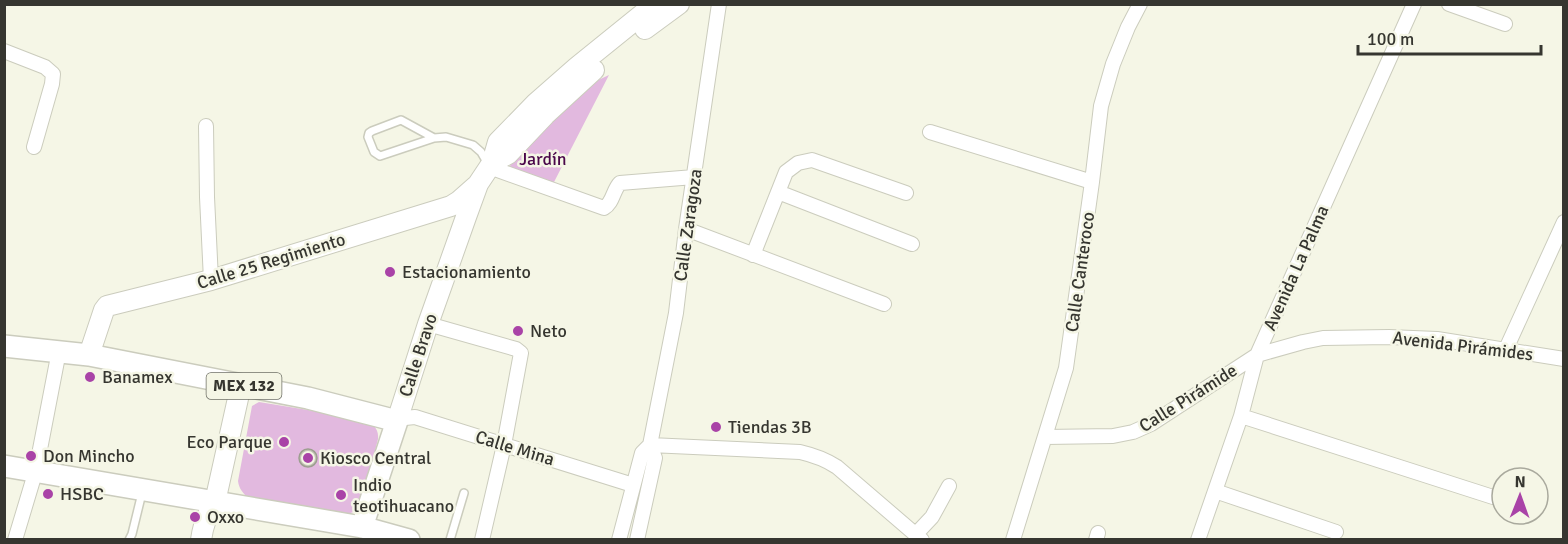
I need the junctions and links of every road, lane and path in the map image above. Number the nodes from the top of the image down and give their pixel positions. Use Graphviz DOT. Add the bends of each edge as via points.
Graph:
graph roads {
  1 [pos="655,4"];
  2 [pos="679,4"];
  3 [pos="719,4"];
  4 [pos="1140,4"];
  5 [pos="1413,4"];
  6 [pos="1449,4"];
  7 [pos="1505,24"];
  8 [pos="4,51"];
  9 [pos="206,126"];
  10 [pos="930,132"];
  11 [pos="434,138"];
  12 [pos="34,147"];
  13 [pos="491,165"];
  14 [pos="694,177"];
  15 [pos="1092,182"];
  16 [pos="478,184"];
  17 [pos="778,192"];
  18 [pos="906,193"];
  19 [pos="1563,222"];
  20 [pos="686,229"];
  21 [pos="912,244"];
  22 [pos="753,255"];
  23 [pos="211,280"];
  24 [pos="884,304"];
  25 [pos="428,324"];
  26 [pos="4,346"];
  27 [pos="1506,349"];
  28 [pos="59,351"];
  29 [pos="89,355"];
  30 [pos="1257,355"];
  31 [pos="1563,359"];
  32 [pos="242,386"];
  33 [pos="1240,416"];
  34 [pos="397,421"];
  35 [pos="1045,437"];
  36 [pos="504,445"];
  37 [pos="651,446"];
  38 [pos="4,466"];
  39 [pos="36,470"];
  40 [pos="633,485"];
  41 [pos="949,486"];
  42 [pos="142,490"];
  43 [pos="1215,491"];
  44 [pos="464,493"];
  45 [pos="1490,496"];
  46 [pos="215,502"];
  47 [pos="362,527"];
  48 [pos="1336,532"];
  49 [pos="919,537"];
  50 [pos="15,540"];
  51 [pos="129,540"];
  52 [pos="201,540"];
  53 [pos="409,540"];
  54 [pos="450,540"];
  55 [pos="482,540"];
  56 [pos="619,540"];
  57 [pos="637,540"];
  58 [pos="1013,540"];
  59 [pos="1198,540"];
  1 -- 13 [label="main road" via="536,103 498,142"];
  2 -- 13 [label="main road" via="585,77 508,154"];
  3 -- 14 [label="street, Calle Zaragoza"];
  4 -- 15 [label="street, Calle Canteroco" via="1117,55 1101,105"];
  5 -- 30 [label="street, Avenida La Palma"];
  6 -- 7 [label="street"];
  8 -- 12 [label="street" via="53,74"];
  9 -- 23 [label="street"];
  10 -- 15 [label="street"];
  11 -- 11 [label="lane" via="380,156 368,137 372,131 401,120"];
  11 -- 13 [label="lane" via="446,137 473,145"];
  13 -- 14 [label="street" via="600,208 607,206 620,183"];
  13 -- 16 [label="main road"];
  14 -- 20 [label="street, Calle Zaragoza"];
  15 -- 35 [label="street, Calle Canteroco" via="1066,368"];
  16 -- 23 [label="main road, Calle 25 Regimiento" via="451,206"];
  16 -- 25 [label="main road, Calle Bravo"];
  17 -- 18 [label="street" via="786,172 798,163 812,160"];
  17 -- 21 [label="street"];
  17 -- 22 [label="street"];
  19 -- 27 [label="street"];
  20 -- 22 [label="street"];
  20 -- 37 [label="street, Calle Zaragoza" via="676,313"];
  22 -- 24 [label="street"];
  23 -- 29 [label="main road, Calle 25 Regimiento" via="107,306"];
  25 -- 34 [label="main road, Calle Bravo"];
  25 -- 36 [label="street" via="519,350 522,357"];
  26 -- 28 [label="main road, MEX 132"];
  27 -- 30 [label="street, Avenida Pirámides" via="1437,339 1344,337 1303,342"];
  27 -- 31 [label="street, Avenida Pirámides"];
  28 -- 29 [label="main road, MEX 132"];
  28 -- 39 [label="street"];
  29 -- 32 [label="main road, MEX 132"];
  30 -- 33 [label="street, Avenida La Palma"];
  30 -- 35 [label="street, Calle Pirámide" via="1133,432"];
  32 -- 34 [label="main road, MEX 132"];
  32 -- 46 [label="main road"];
  33 -- 43 [label="street, Avenida La Palma"];
  33 -- 45 [label="street"];
  34 -- 36 [label="street, Calle Mina" via="415,417"];
  34 -- 47 [label="main road, Calle Bravo"];
  35 -- 58 [label="street, Calle Canteroco"];
  36 -- 40 [label="street, Calle Mina"];
  36 -- 55 [label="street"];
  37 -- 40 [label="street, Calle Zaragoza" via="642,453"];
  37 -- 49 [label="street" via="800,452 814,456 837,467"];
  37 -- 57 [label="street, Calle Zaragoza" via="655,458"];
  38 -- 39 [label="main road"];
  39 -- 42 [label="main road"];
  39 -- 50 [label="street"];
  40 -- 56 [label="street, Calle Zaragoza"];
  41 -- 49 [label="street"];
  42 -- 46 [label="main road"];
  42 -- 51 [label="lane"];
  43 -- 48 [label="street"];
  43 -- 59 [label="street, Avenida La Palma"];
  44 -- 54 [label="lane"];
  46 -- 47 [label="main road"];
  46 -- 52 [label="main road"];
  47 -- 53 [label="main road"];
}
